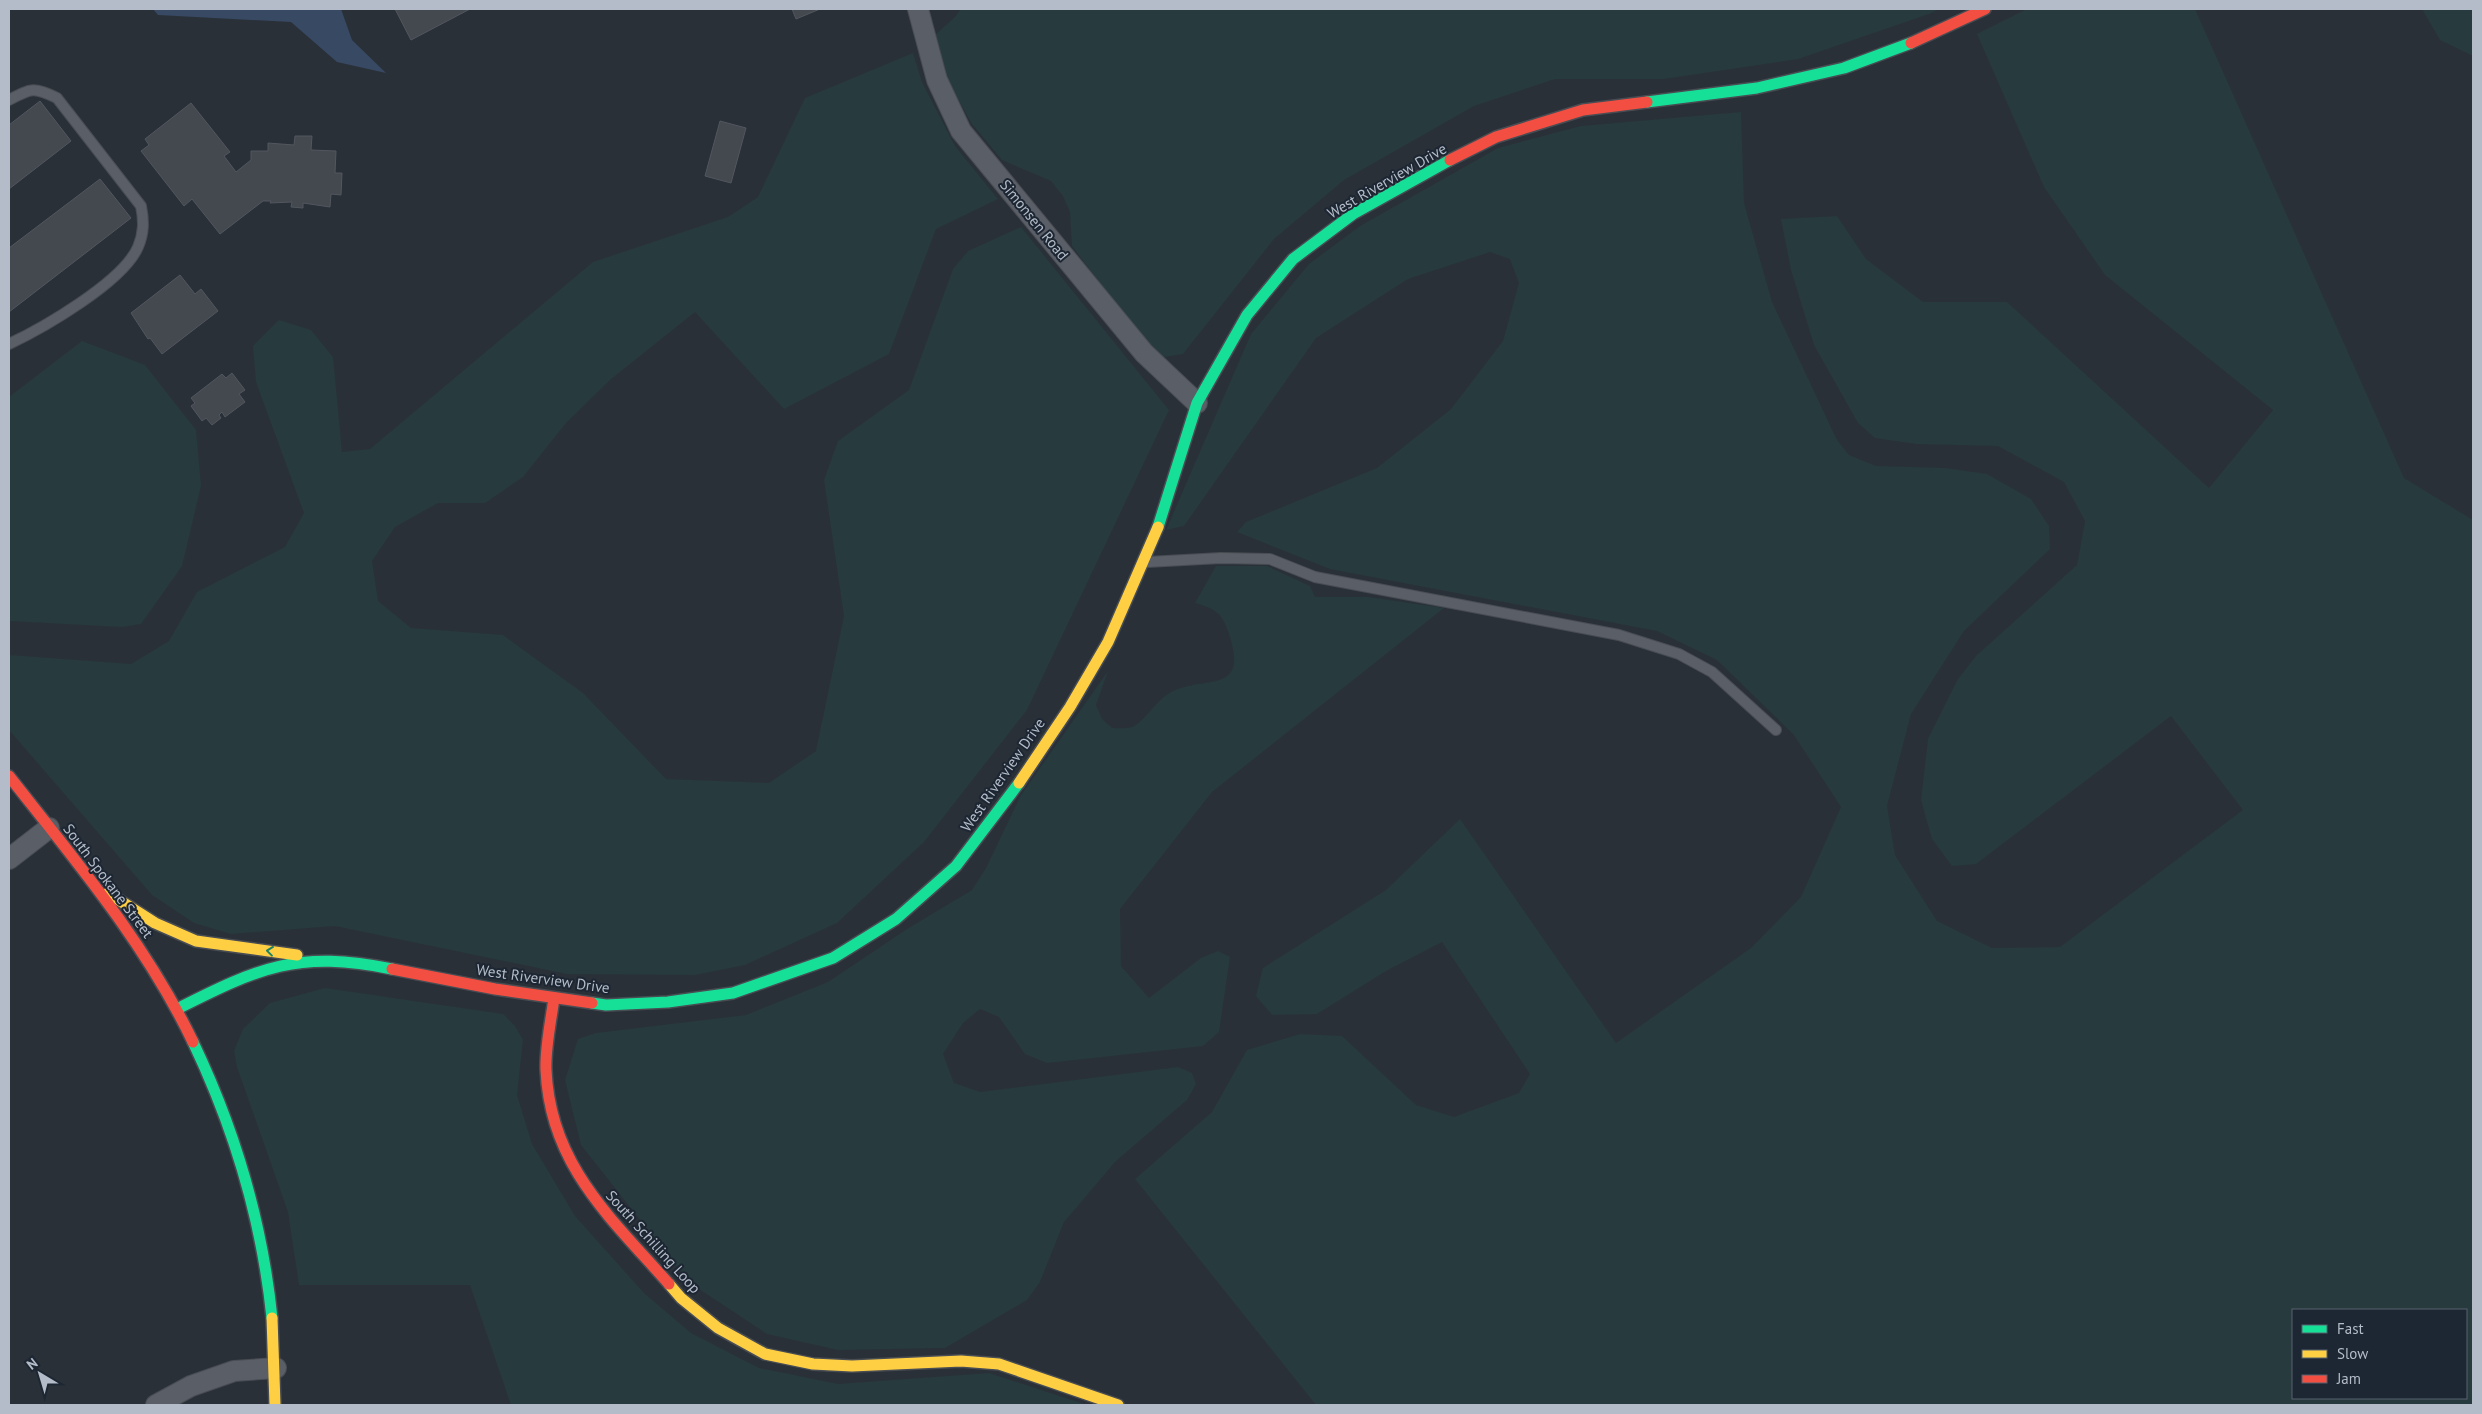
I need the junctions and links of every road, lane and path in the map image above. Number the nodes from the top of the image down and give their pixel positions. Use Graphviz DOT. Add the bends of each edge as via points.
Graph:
graph roads {
  1 [pos="918,9"];
  2 [pos="1985,9"];
  3 [pos="9,100"];
  4 [pos="9,344"];
  5 [pos="1197,402"];
  6 [pos="1144,562"];
  7 [pos="1776,730"];
  8 [pos="9,776"];
  9 [pos="50,828"];
  10 [pos="9,859"];
  11 [pos="96,885"];
  12 [pos="353,961"];
  13 [pos="554,998"];
  14 [pos="177,1009"];
  15 [pos="276,1368"];
  16 [pos="156,1405"];
  17 [pos="275,1405"];
  18 [pos="1118,1405"];
  1 -- 5 [label="street, Simonsen Road" via="937,80 961,131 1144,353"];
  2 -- 5 [label="street, West Riverview Drive" via="1932,34 1844,68 1757,88 1583,110 1496,137 1353,214 1293,259 1247,315"];
  3 -- 4 [label="lane" via="29,89 57,98 141,206 145,223 137,248 125,266 89,296 33,333"];
  5 -- 6 [label="street, West Riverview Drive" via="1155,538"];
  6 -- 7 [label="lane" via="1270,559 1314,577 1619,635 1679,654 1712,672"];
  6 -- 13 [label="street, West Riverview Drive" via="1108,642 1027,773 956,866 896,919 833,958 733,993 668,1002 606,1005"];
  8 -- 9 [label="street, South Spokane Street"];
  9 -- 10 [label="street"];
  9 -- 11 [label="street, South Spokane Street"];
  12 -- 11 [label="street, one-way" via="196,941 155,923"];
  11 -- 14 [label="street, South Spokane Street"];
  12 -- 13 [label="street, West Riverview Drive"];
  12 -- 14 [label="street, West Riverview Drive" via="287,962 230,982"];
  13 -- 18 [label="street, South Schilling Loop" via="546,1068 551,1112 566,1155 589,1193 644,1256 681,1298 718,1328 765,1354 813,1364 852,1366 961,1361 999,1364"];
  14 -- 15 [label="street" via="216,1090 240,1154 261,1230 272,1300"];
  15 -- 16 [label="street" via="234,1371 191,1386"];
  15 -- 17 [label="street"];
}
